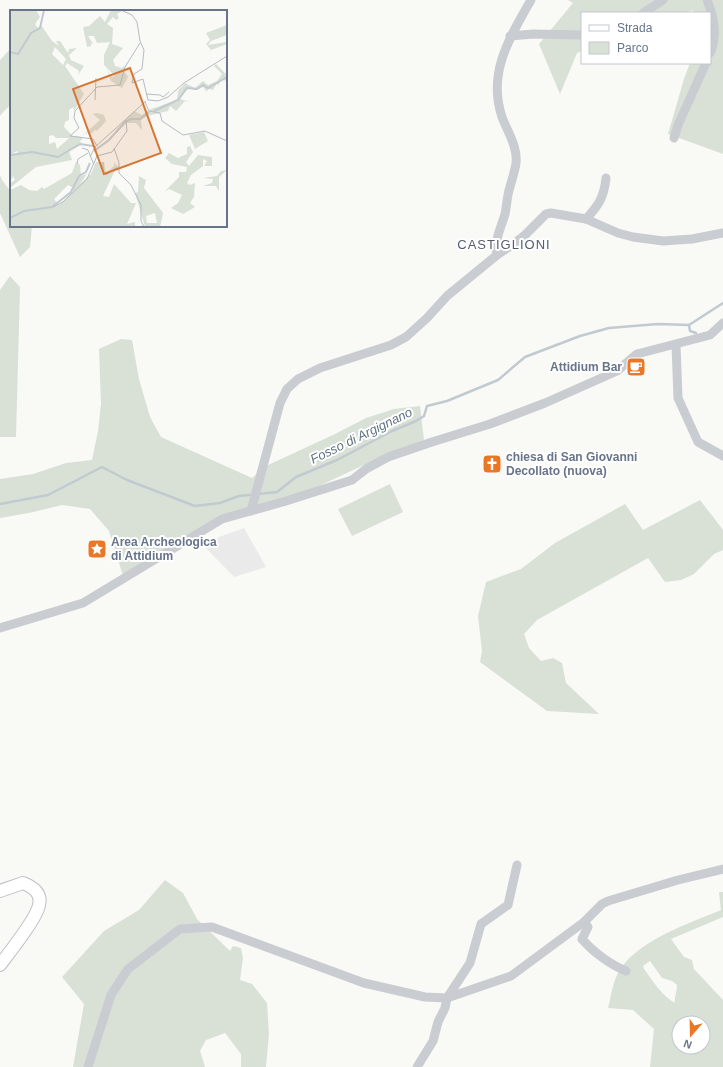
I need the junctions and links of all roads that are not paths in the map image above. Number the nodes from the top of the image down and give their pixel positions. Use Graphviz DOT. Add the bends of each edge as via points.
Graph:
graph roads {
  1 [pos="531,0"];
  2 [pos="663,0"];
  3 [pos="707,0"];
  4 [pos="645,12"];
  5 [pos="581,35"];
  6 [pos="510,36"];
  7 [pos="711,48"];
  8 [pos="706,64"];
  9 [pos="674,138"];
  10 [pos="606,178"];
  11 [pos="586,219"];
  12 [pos="723,233"];
  13 [pos="496,255"];
  14 [pos="723,323"];
  15 [pos="676,344"];
  16 [pos="723,456"];
  17 [pos="252,508"];
  18 [pos="0,628"];
  19 [pos="516,865"];
  20 [pos="723,869"];
  21 [pos="0,891"];
  22 [pos="584,922"];
  23 [pos="0,965"];
  24 [pos="626,971"];
  25 [pos="447,998"];
  26 [pos="88,1067"];
  27 [pos="417,1067"];
  1 -- 6 [label="street"];
  2 -- 4 [label="street"];
  3 -- 7 [label="street" via="712,14 714,34"];
  5 -- 6 [label="street"];
  6 -- 13 [label="street" via="499,68 496,88 498,105 513,143 516,162 495,246"];
  8 -- 9 [label="street"];
  10 -- 11 [label="street" via="605,190 599,205"];
  11 -- 12 [label="street" via="633,237 692,239"];
  11 -- 13 [label="street" via="546,214 525,235"];
  13 -- 17 [label="street" via="447,296 406,337 391,345 320,368 298,379 287,389 280,403"];
  14 -- 15 [label="street" via="710,335"];
  15 -- 16 [label="street" via="678,398 698,442"];
  15 -- 17 [label="street" via="637,354 618,371 532,408 388,457 366,468 352,480 286,501"];
  17 -- 18 [label="street" via="222,519 83,603"];
  19 -- 25 [label="street" via="508,905 481,924 470,963"];
  20 -- 22 [label="street" via="608,901"];
  21 -- 23 [label="main road" via="23,883 32,886 38,893 40,905"];
  22 -- 24 [label="street" via="588,927 582,939 586,944"];
  22 -- 25 [label="street" via="511,976"];
  25 -- 26 [label="street" via="425,997 364,983 212,927 180,929 128,969 111,995"];
  25 -- 27 [label="street" via="433,1041"];
}
